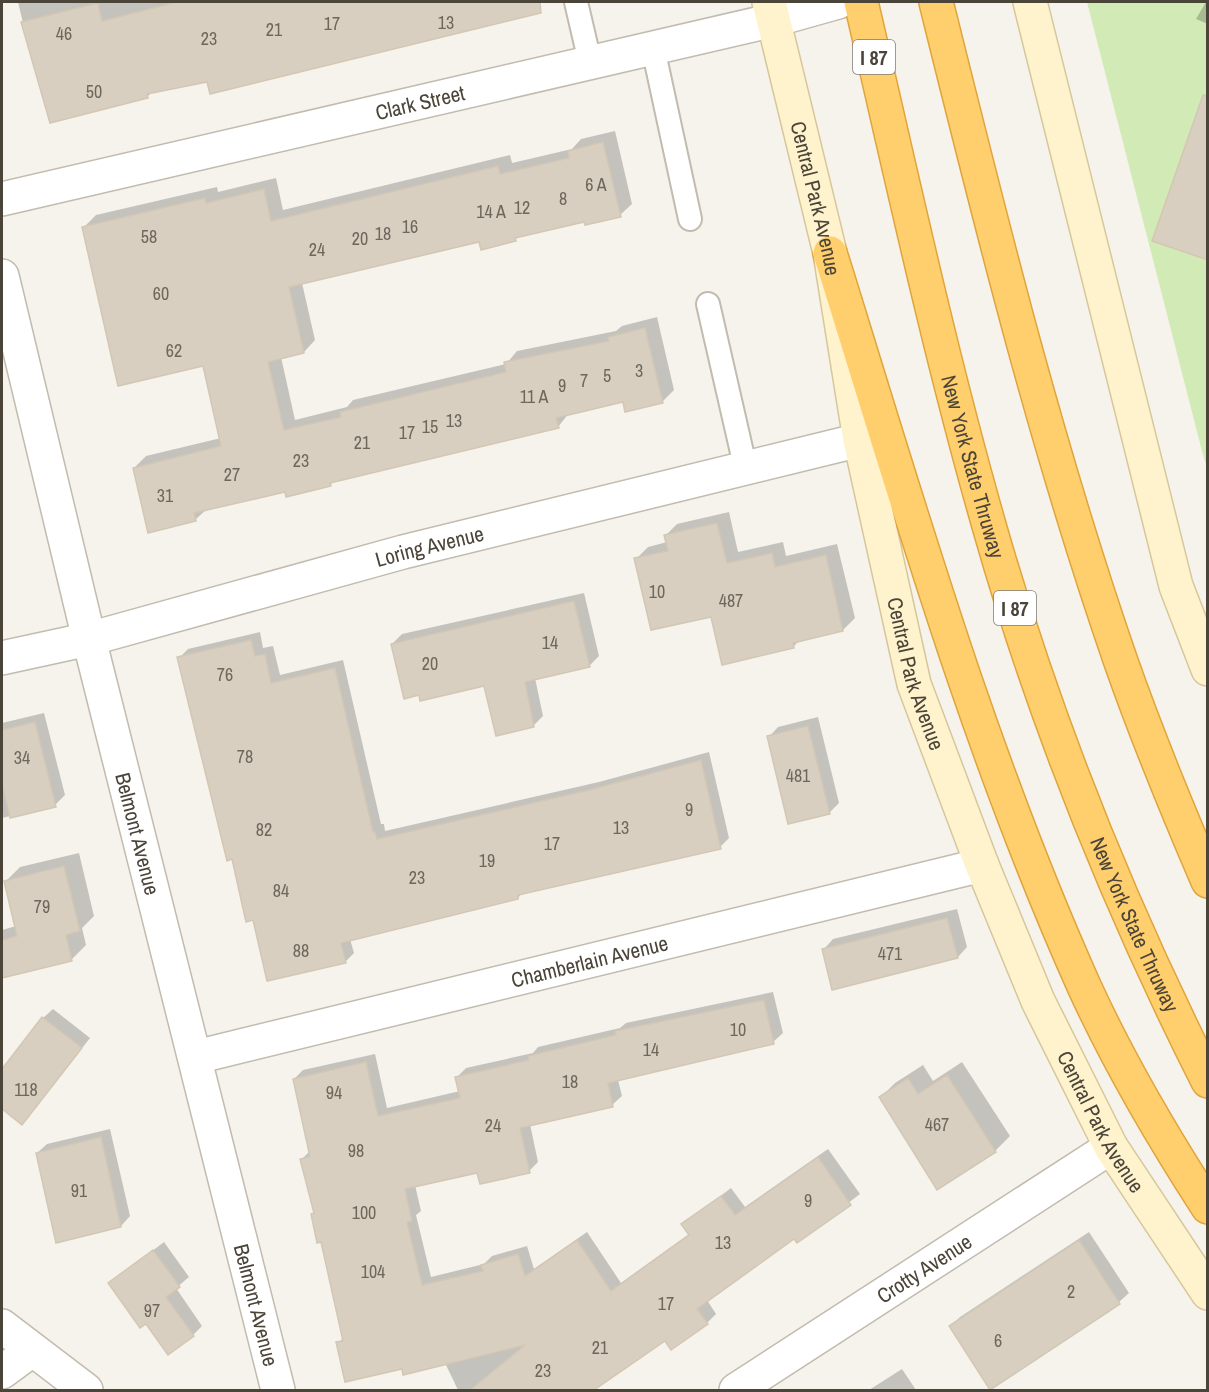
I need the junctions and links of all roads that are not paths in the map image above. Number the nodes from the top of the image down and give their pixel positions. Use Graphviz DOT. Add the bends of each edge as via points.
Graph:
graph roads {
  1 [pos="576,2"];
  2 [pos="861,2"];
  3 [pos="936,2"];
  4 [pos="1030,2"];
  5 [pos="823,5"];
  6 [pos="772,11"];
  7 [pos="653,48"];
  8 [pos="590,62"];
  9 [pos="2,199"];
  10 [pos="690,219"];
  11 [pos="830,253"];
  12 [pos="2,276"];
  13 [pos="708,303"];
  14 [pos="860,440"];
  15 [pos="746,470"];
  16 [pos="89,639"];
  17 [pos="2,658"];
  18 [pos="1208,669"];
  19 [pos="982,865"];
  20 [pos="1208,881"];
  21 [pos="196,1058"];
  22 [pos="1208,1081"];
  23 [pos="1112,1147"];
  24 [pos="1208,1208"];
  25 [pos="1208,1293"];
  26 [pos="2,1326"];
  27 [pos="32,1350"];
  28 [pos="2,1372"];
  29 [pos="86,1390"];
  30 [pos="278,1390"];
  31 [pos="736,1390"];
  1 -- 8 [label="lane"];
  2 -- 22 [label="highway, New York State Thruway / I 87" via="953,395 994,543 1078,789 1132,918"];
  3 -- 20 [label="highway" via="1038,393 1077,526 1121,662"];
  4 -- 18 [label="main road" via="1176,586"];
  5 -- 6 [label="street, Clark Street"];
  6 -- 7 [label="street, Clark Street"];
  6 -- 11 [label="main road, Central Park Avenue"];
  7 -- 8 [label="street, Clark Street"];
  7 -- 10 [label="lane"];
  8 -- 9 [label="street, Clark Street"];
  11 -- 14 [label="main road, Central Park Avenue"];
  11 -- 24 [label="highway" via="956,655 1038,875 1085,987 1124,1066 1163,1138"];
  12 -- 16 [label="street, Belmont Avenue"];
  13 -- 15 [label="lane"];
  14 -- 15 [label="street, Loring Avenue"];
  14 -- 19 [label="main road, Central Park Avenue" via="914,684"];
  15 -- 16 [label="street, Loring Avenue" via="403,552"];
  16 -- 17 [label="street, Loring Avenue"];
  16 -- 21 [label="street, Belmont Avenue"];
  19 -- 21 [label="street, Chamberlain Avenue"];
  19 -- 23 [label="main road, Central Park Avenue" via="1038,1001"];
  21 -- 30 [label="street, Belmont Avenue"];
  23 -- 25 [label="main road, Central Park Avenue"];
  23 -- 31 [label="street, Crotty Avenue"];
  26 -- 27 [label="street"];
  27 -- 28 [label="street"];
  27 -- 29 [label="street"];
}
